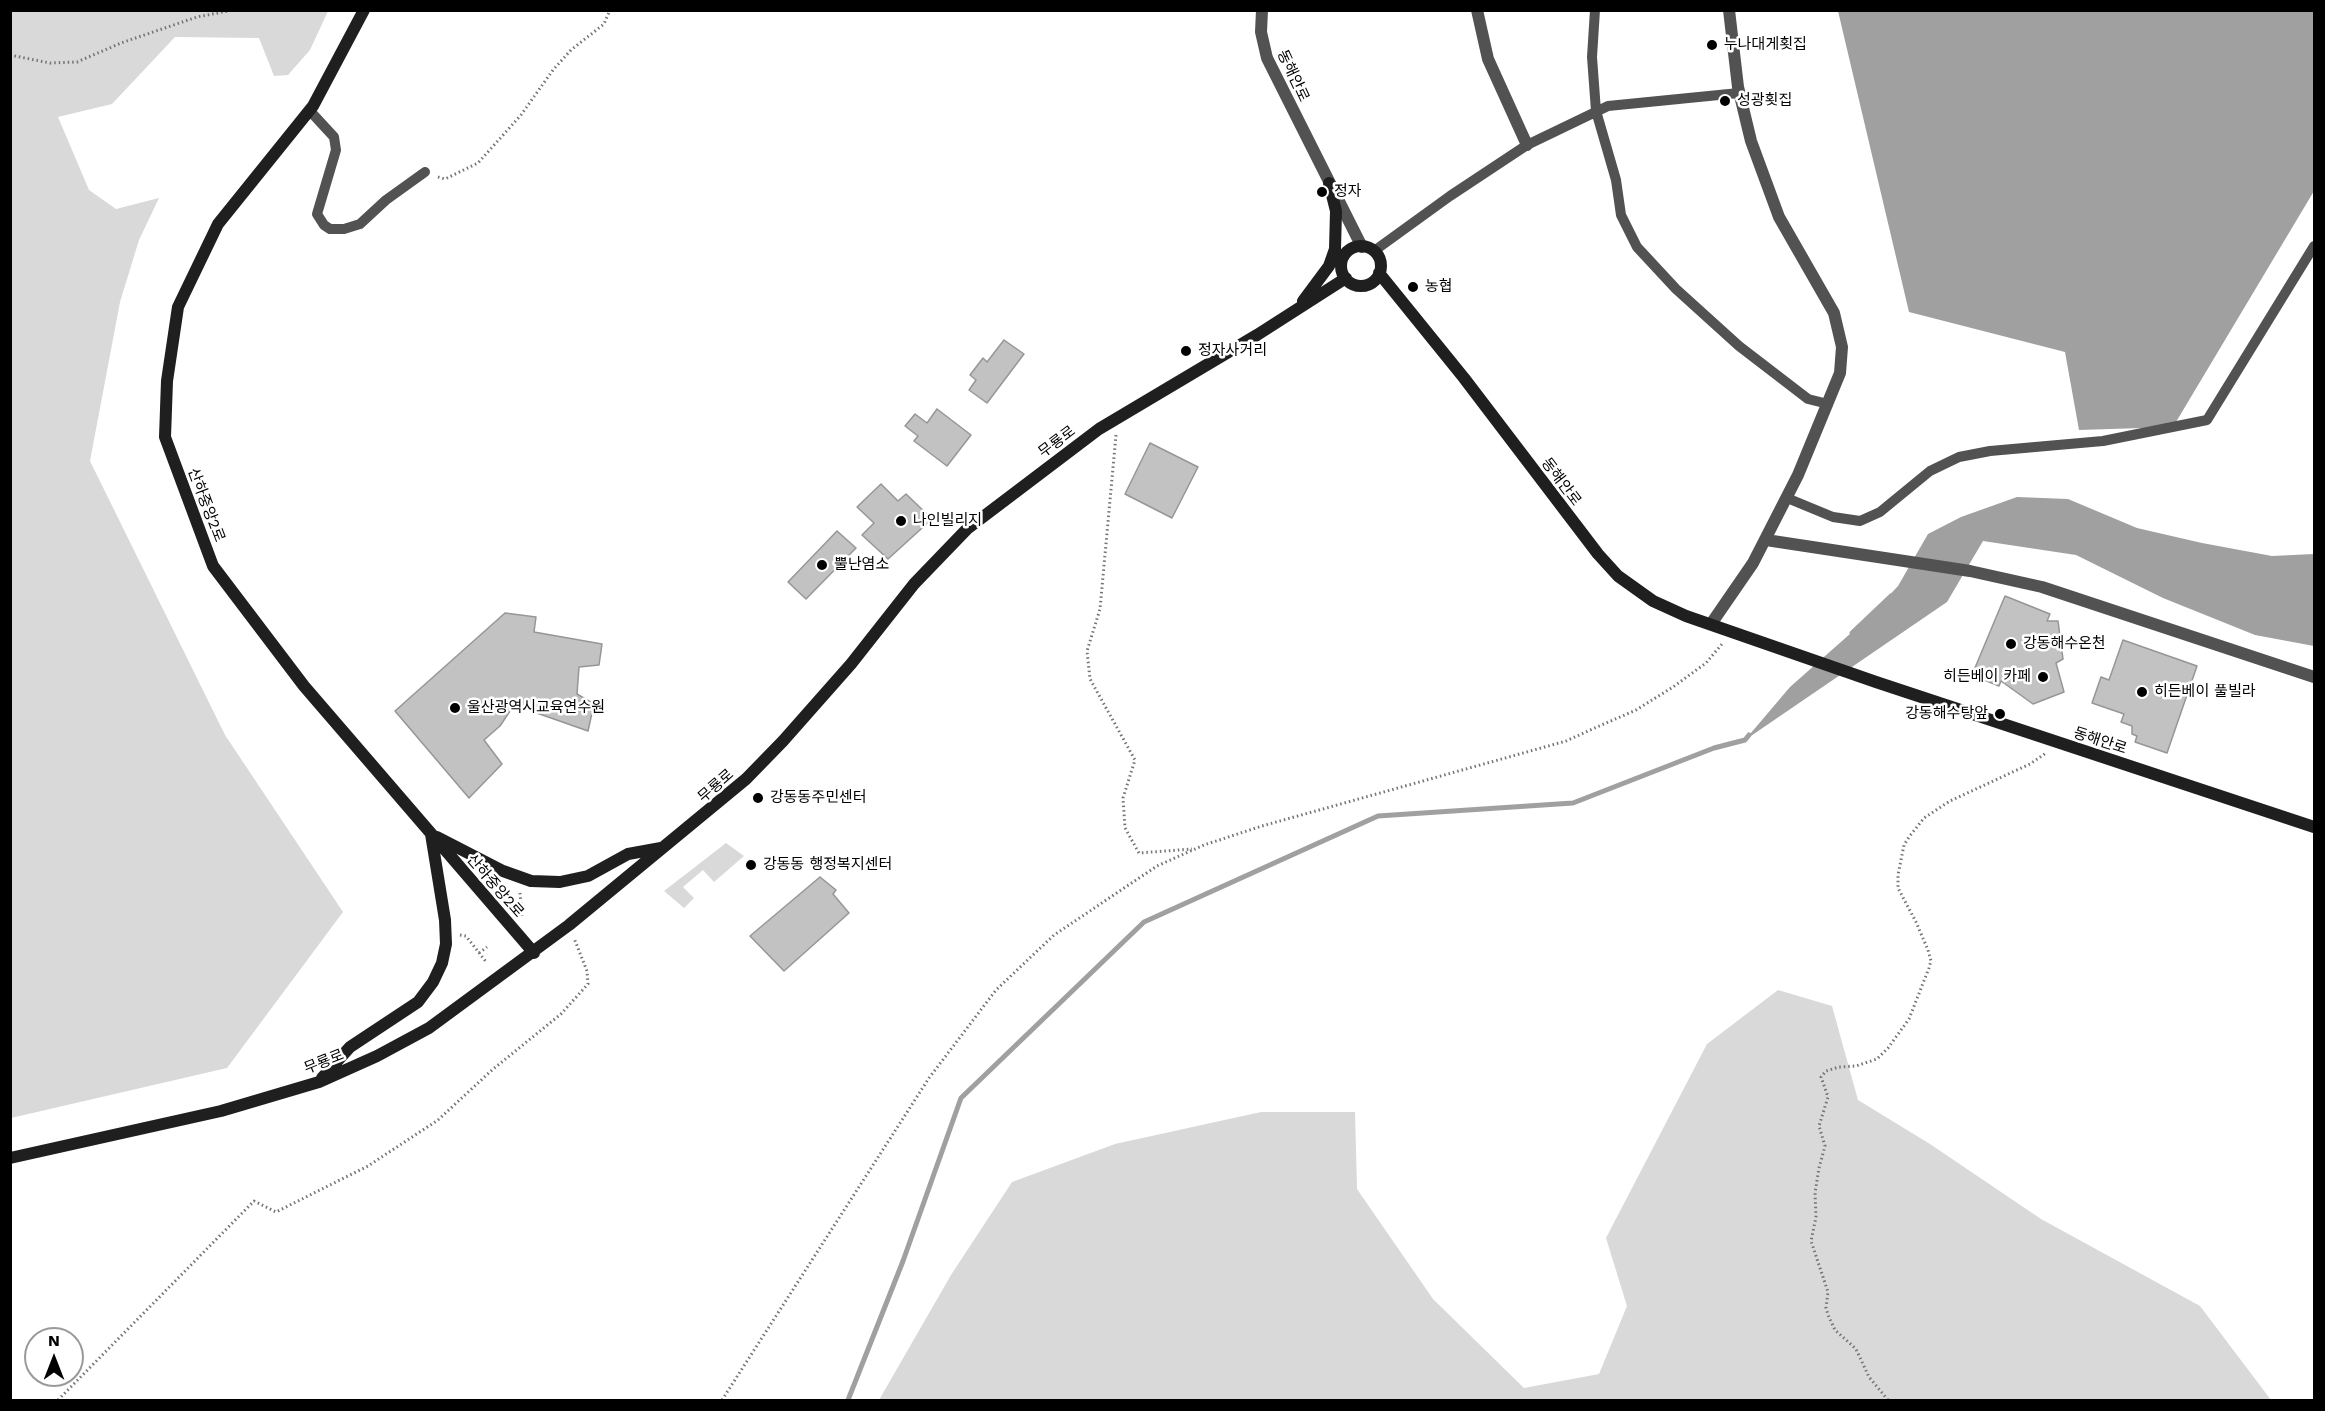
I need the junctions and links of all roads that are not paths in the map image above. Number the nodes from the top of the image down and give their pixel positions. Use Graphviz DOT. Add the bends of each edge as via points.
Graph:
graph roads {
  1 [pos="364,10"];
  2 [pos="1262,10"];
  3 [pos="1477,10"];
  4 [pos="1595,10"];
  5 [pos="1729,10"];
  6 [pos="1739,93"];
  7 [pos="310,111"];
  8 [pos="1596,111"];
  9 [pos="1527,145"];
  10 [pos="425,172"];
  11 [pos="1329,183"];
  12 [pos="2314,246"];
  13 [pos="1368,249"];
  14 [pos="1379,273"];
  15 [pos="1346,278"];
  16 [pos="1298,307"];
  17 [pos="1828,404"];
  18 [pos="1787,498"];
  19 [pos="1766,540"];
  20 [pos="1711,624"];
  21 [pos="2314,677"];
  22 [pos="2314,827"];
  23 [pos="430,834"];
  24 [pos="664,847"];
  25 [pos="534,953"];
  26 [pos="319,1082"];
  27 [pos="10,1158"];
  1 -- 7 [label="main road, 산하중앙2로"];
  2 -- 11 [label="street, 동해안로" via="1261,32 1267,58"];
  3 -- 9 [label="street" via="1488,59"];
  4 -- 8 [label="lane" via="1592,57"];
  5 -- 6 [label="street"];
  6 -- 8 [label="lane" via="1608,106"];
  6 -- 17 [label="street" via="1768,192 1840,329 1840,372"];
  7 -- 10 [label="lane" via="334,137 336,150 317,214 330,229 360,224"];
  7 -- 23 [label="main road, 산하중앙2로" via="218,224 178,307 167,381 165,437 213,566 304,686"];
  8 -- 9 [label="lane"];
  8 -- 17 [label="lane" via="1616,180 1621,214 1637,247 1738,346 1808,399"];
  9 -- 13 [label="lane"];
  11 -- 13 [label="street, 동해안로"];
  11 -- 16 [label="main road" via="1336,211 1335,249 1329,266"];
  12 -- 18 [label="lane" via="2207,420 2103,441 1959,457 1930,471 1880,512 1860,521 1833,517"];
  13 -- 14 [label="main road" via="1380,262"];
  13 -- 15 [label="main road" via="1350,250 1344,257"];
  14 -- 15 [label="main road" via="1374,281 1361,286"];
  14 -- 20 [label="main road, 동해안로" via="1618,576 1670,609"];
  15 -- 16 [label="main road, 무룡로"];
  16 -- 24 [label="main road, 무룡로" via="1099,429 967,529 914,584 783,741 746,779"];
  17 -- 18 [label="street"];
  18 -- 19 [label="street"];
  19 -- 20 [label="street"];
  19 -- 21 [label="street" via="2042,586"];
  20 -- 22 [label="main road, 동해안로"];
  23 -- 24 [label="main road" via="503,871 531,880 560,882 588,876 628,854"];
  23 -- 25 [label="main road, 산하중앙2로"];
  23 -- 26 [label="main road" via="445,920 442,963 418,1002 350,1047"];
  24 -- 25 [label="main road, 무룡로"];
  25 -- 26 [label="main road, 무룡로" via="429,1028"];
  26 -- 27 [label="main road, 무룡로" via="221,1111"];
}
